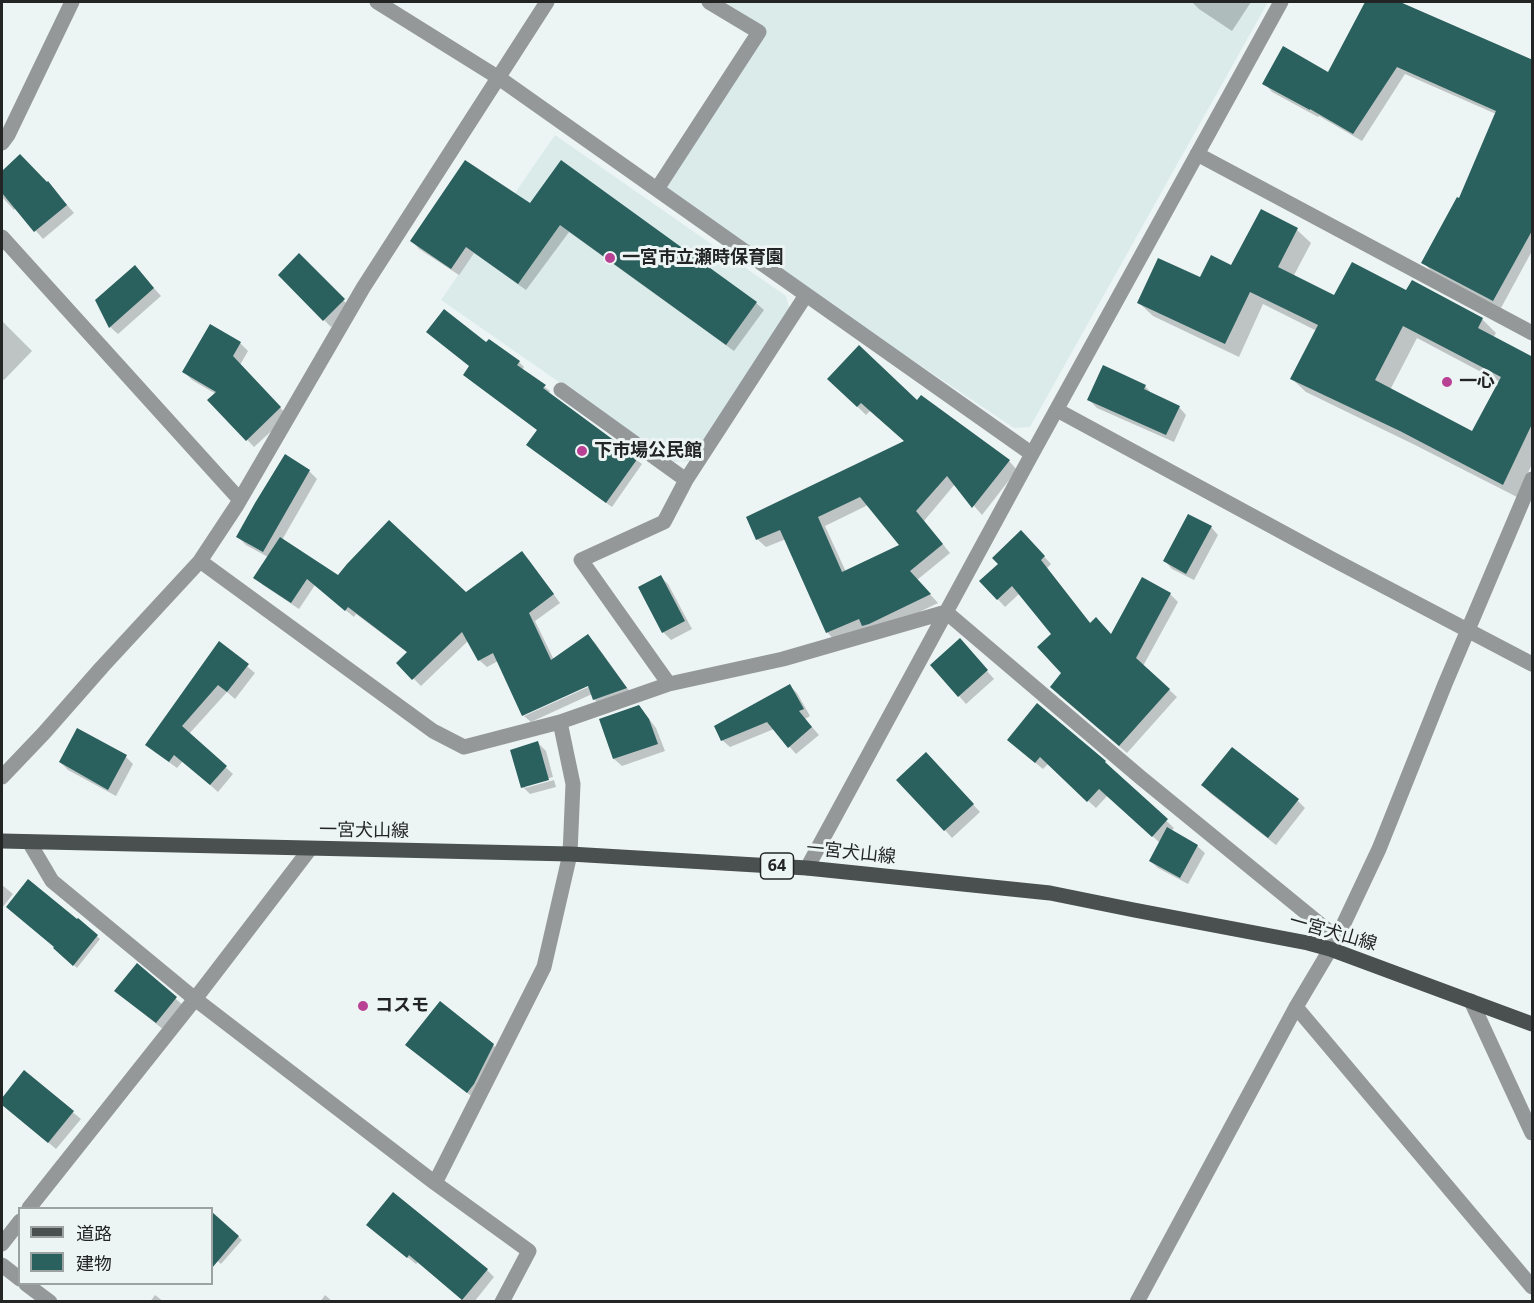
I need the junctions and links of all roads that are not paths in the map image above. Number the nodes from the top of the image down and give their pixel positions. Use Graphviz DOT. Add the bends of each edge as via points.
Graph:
graph roads {
  1 [pos="72,2"];
  2 [pos="377,2"];
  3 [pos="547,2"];
  4 [pos="709,2"];
  5 [pos="1281,2"];
  6 [pos="499,78"];
  7 [pos="2,143"];
  8 [pos="1197,154"];
  9 [pos="657,189"];
  10 [pos="2,237"];
  11 [pos="806,295"];
  12 [pos="1533,333"];
  13 [pos="561,390"];
  14 [pos="1057,410"];
  15 [pos="1032,454"];
  16 [pos="1533,479"];
  17 [pos="686,480"];
  18 [pos="240,500"];
  19 [pos="200,561"];
  20 [pos="946,612"];
  21 [pos="1468,631"];
  22 [pos="1533,664"];
  23 [pos="669,684"];
  24 [pos="560,722"];
  25 [pos="2,777"];
  26 [pos="2,841"];
  27 [pos="29,842"];
  28 [pos="310,849"];
  29 [pos="570,854"];
  30 [pos="807,868"];
  31 [pos="1334,944"];
  32 [pos="195,999"];
  33 [pos="1471,1001"];
  34 [pos="1296,1007"];
  35 [pos="1532,1021"];
  36 [pos="1533,1133"];
  37 [pos="435,1183"];
  38 [pos="31,1207"];
  39 [pos="18,1224"];
  40 [pos="2,1244"];
  41 [pos="2,1265"];
  42 [pos="18,1277"];
  43 [pos="27,1285"];
  44 [pos="1533,1287"];
  45 [pos="50,1302"];
  46 [pos="502,1302"];
  47 [pos="1137,1302"];
  1 -- 7 [label="street"];
  2 -- 6 [label="street"];
  3 -- 6 [label="street"];
  4 -- 9 [label="street" via="759,33"];
  5 -- 8 [label="street"];
  6 -- 9 [label="street"];
  6 -- 18 [label="street" via="363,288"];
  8 -- 12 [label="street"];
  8 -- 14 [label="street"];
  9 -- 11 [label="street"];
  10 -- 18 [label="street"];
  11 -- 15 [label="street"];
  11 -- 17 [label="street"];
  13 -- 17 [label="street"];
  14 -- 15 [label="street"];
  14 -- 21 [label="street"];
  15 -- 20 [label="street"];
  16 -- 21 [label="street"];
  17 -- 23 [label="street" via="664,522 581,560"];
  18 -- 19 [label="street"];
  19 -- 24 [label="street" via="433,731 464,747"];
  19 -- 25 [label="street"];
  20 -- 23 [label="street" via="783,659"];
  20 -- 30 [label="street"];
  20 -- 31 [label="street"];
  21 -- 22 [label="street"];
  21 -- 31 [label="street" via="1379,849"];
  23 -- 24 [label="street"];
  24 -- 29 [label="street" via="573,783"];
  26 -- 27 [label="main road, 一宮犬山線 / 64"];
  27 -- 28 [label="main road, 一宮犬山線 / 64"];
  27 -- 32 [label="street" via="52,881"];
  28 -- 29 [label="main road, 一宮犬山線 / 64"];
  28 -- 32 [label="street"];
  29 -- 30 [label="main road, 一宮犬山線 / 64"];
  29 -- 37 [label="street" via="544,967"];
  30 -- 31 [label="main road, 一宮犬山線 / 64" via="1050,893 1308,943"];
  31 -- 33 [label="main road, 一宮犬山線 / 64"];
  31 -- 34 [label="street"];
  32 -- 37 [label="street"];
  32 -- 38 [label="street"];
  33 -- 35 [label="main road, 一宮犬山線 / 64"];
  33 -- 36 [label="street"];
  34 -- 44 [label="street"];
  34 -- 47 [label="street"];
  37 -- 46 [label="street" via="529,1251"];
  39 -- 40 [label="street"];
  41 -- 42 [label="street"];
  43 -- 45 [label="street"];
}
